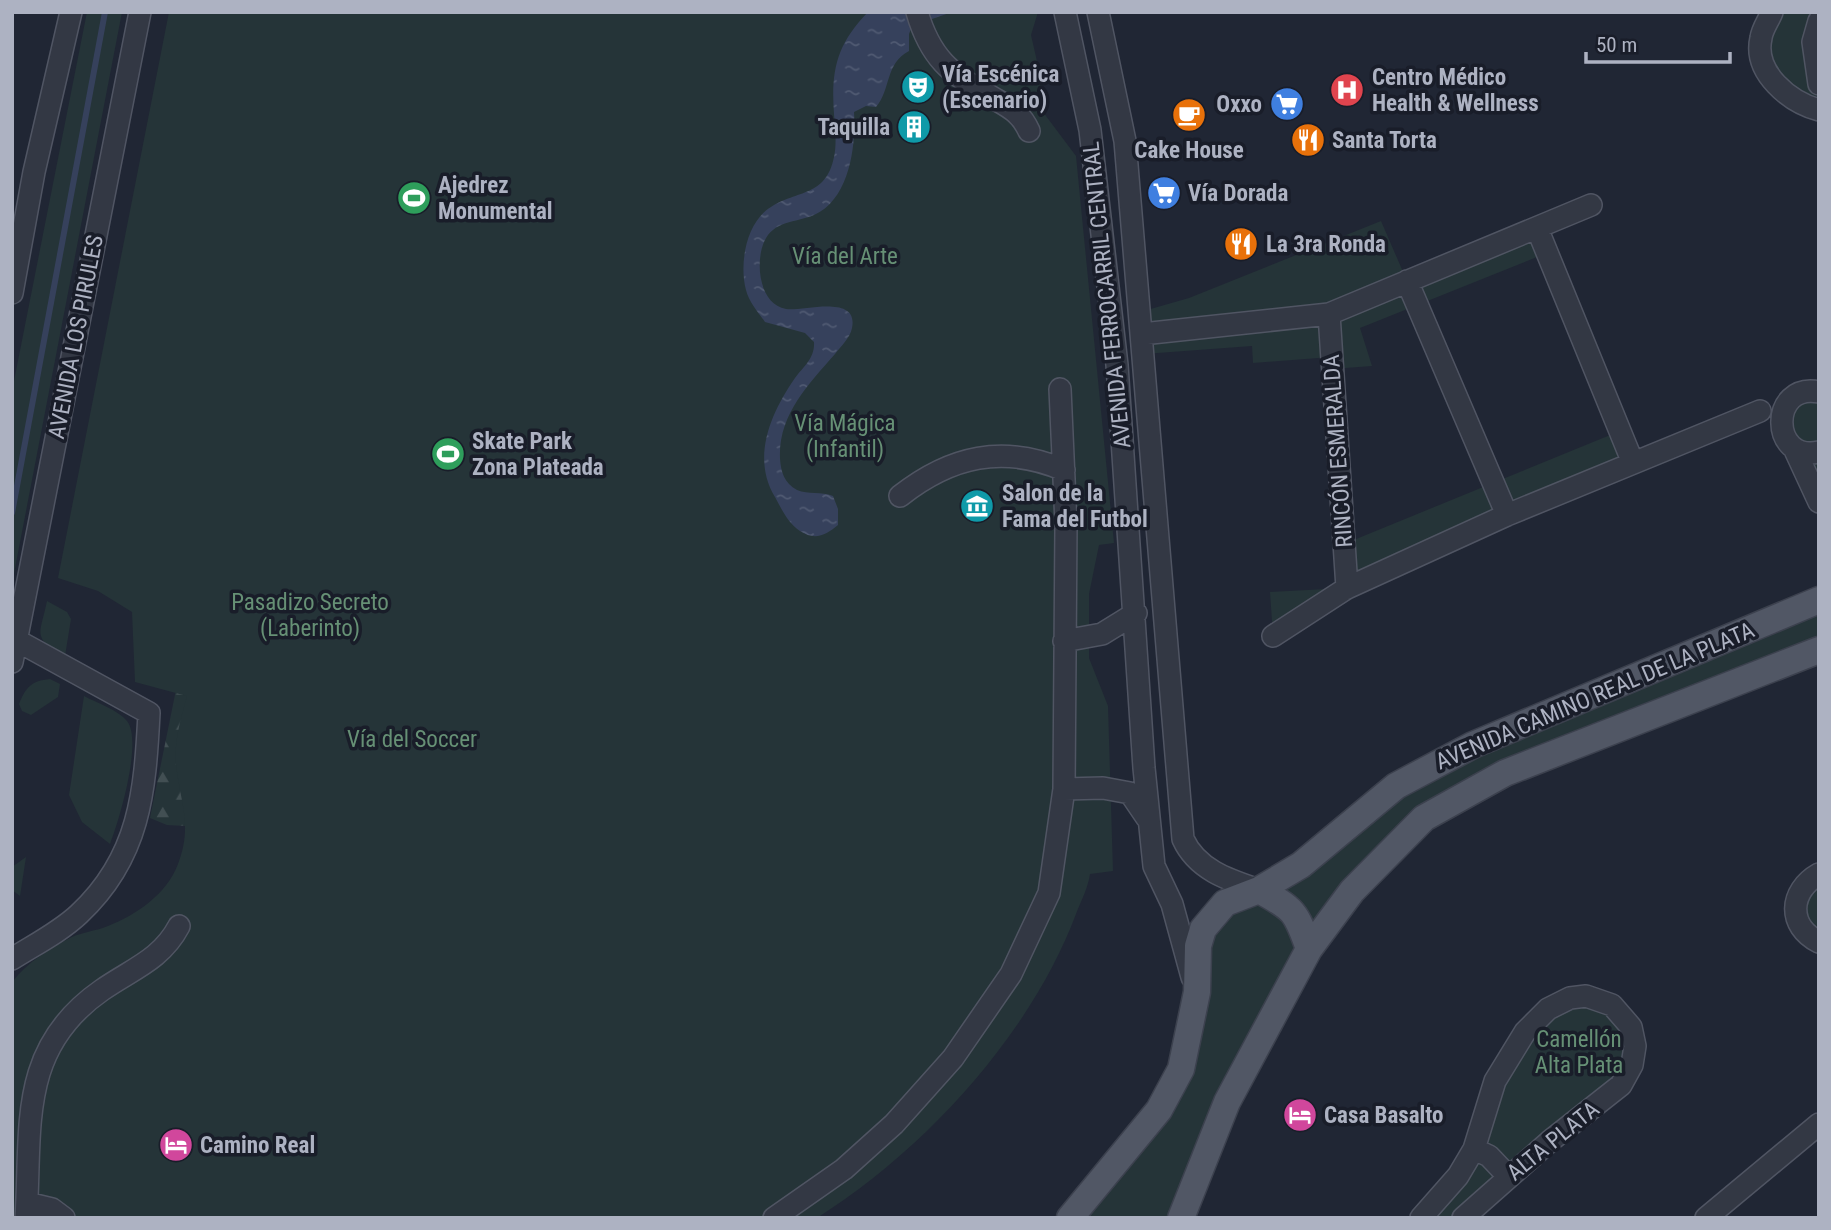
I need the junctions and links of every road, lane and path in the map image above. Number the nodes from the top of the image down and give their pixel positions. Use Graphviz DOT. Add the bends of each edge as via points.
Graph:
graph roads {
  1 [pos="71,12"];
  2 [pos="140,12"];
  3 [pos="918,12"];
  4 [pos="1065,12"];
  5 [pos="1098,12"];
  6 [pos="1772,12"];
  7 [pos="1819,21"];
  8 [pos="1819,84"];
  9 [pos="1819,110"];
  10 [pos="1030,131"];
  11 [pos="1591,205"];
  12 [pos="1537,228"];
  13 [pos="1406,281"];
  14 [pos="12,293"];
  15 [pos="1329,314"];
  16 [pos="1142,334"];
  17 [pos="1059,389"];
  18 [pos="1819,392"];
  19 [pos="1760,411"];
  20 [pos="1794,448"];
  21 [pos="1819,452"];
  22 [pos="1633,463"];
  23 [pos="1064,470"];
  24 [pos="900,495"];
  25 [pos="1819,502"];
  26 [pos="1507,515"];
  27 [pos="1347,588"];
  28 [pos="1819,600"];
  29 [pos="1136,613"];
  30 [pos="1273,636"];
  31 [pos="16,640"];
  32 [pos="1064,641"];
  33 [pos="1819,650"];
  34 [pos="12,662"];
  35 [pos="1064,789"];
  36 [pos="1149,821"];
  37 [pos="1819,874"];
  38 [pos="1259,890"];
  39 [pos="179,926"];
  40 [pos="1819,942"];
  41 [pos="1309,948"];
  42 [pos="12,959"];
  43 [pos="1197,992"];
  44 [pos="1819,1124"];
  45 [pos="1474,1149"];
  46 [pos="1508,1177"];
  47 [pos="26,1210"];
  48 [pos="64,1218"];
  49 [pos="774,1218"];
  50 [pos="1070,1218"];
  51 [pos="1181,1218"];
  52 [pos="1421,1218"];
  53 [pos="1464,1218"];
  54 [pos="1706,1218"];
  1 -- 14 [label="street"];
  2 -- 31 [label="street, AVENIDA LOS PIRULES"];
  3 -- 10 [label="street" via="926,40 941,63 1012,107"];
  4 -- 29 [label="street, AVENIDA FERROCARRIL CENTRAL" via="1090,130 1116,351"];
  5 -- 16 [label="street, AVENIDA FERROCARRIL CENTRAL" via="1125,141"];
  6 -- 9 [label="street" via="1760,39 1769,73 1790,97"];
  7 -- 8 [label="street" via="1813,42"];
  11 -- 12 [label="street"];
  12 -- 13 [label="street"];
  12 -- 22 [label="street"];
  13 -- 15 [label="street"];
  13 -- 26 [label="street"];
  15 -- 16 [label="street"];
  15 -- 27 [label="street, RINCÓN ESMERALDA"];
  16 -- 38 [label="street, AVENIDA FERROCARRIL CENTRAL" via="1182,839 1199,862"];
  17 -- 23 [label="street"];
  18 -- 20 [label="street" via="1793,396 1781,412 1782,433"];
  19 -- 22 [label="street, RINCÓN ESMERALDA"];
  20 -- 21 [label="street"];
  20 -- 25 [label="street"];
  22 -- 26 [label="street, RINCÓN ESMERALDA"];
  23 -- 24 [label="street" via="1024,456 992,456 952,463"];
  23 -- 32 [label="street"];
  26 -- 27 [label="street, RINCÓN ESMERALDA"];
  27 -- 30 [label="street, RINCÓN ESMERALDA"];
  28 -- 38 [label="main road, AVENIDA CAMINO REAL DE LA PLATA" via="1473,745 1396,786 1301,865"];
  29 -- 32 [label="street" via="1102,634"];
  29 -- 36 [label="street, AVENIDA FERROCARRIL CENTRAL"];
  31 -- 34 [label="street, AVENIDA LOS PIRULES"];
  31 -- 42 [label="street" via="149,713 140,811 126,853 79,915"];
  32 -- 35 [label="street"];
  33 -- 41 [label="main road, AVENIDA CAMINO REAL DE LA PLATA" via="1505,773 1424,818 1352,891"];
  35 -- 36 [label="street" via="1130,793"];
  35 -- 49 [label="street" via="1049,893 1003,984 953,1058 894,1124 844,1169"];
  36 -- 43 [label="street, AVENIDA FERROCARRIL CENTRAL" via="1154,866 1172,904"];
  37 -- 40 [label="street" via="1800,890 1794,910 1801,930"];
  38 -- 41 [label="main road" via="1288,905"];
  38 -- 43 [label="main road, AVENIDA CAMINO REAL DE LA PLATA" via="1225,903 1203,929"];
  39 -- 47 [label="street" via="159,955 79,1006 40,1065 28,1130"];
  41 -- 51 [label="main road, AVENIDA CAMINO REAL DE LA PLATA" via="1227,1102"];
  43 -- 50 [label="main road, AVENIDA CAMINO REAL DE LA PLATA" via="1181,1069 1159,1110"];
  44 -- 54 [label="street"];
  45 -- 46 [label="street" via="1489,1156"];
  45 -- 46 [label="street, ALTA PLATA" via="1496,1081 1525,1032 1548,1009 1570,998 1586,996 1612,1005 1631,1027 1635,1046 1632,1065 1621,1085"];
  45 -- 52 [label="street, ALTA PLATA" via="1458,1176"];
  46 -- 53 [label="street, ALTA PLATA"];
  47 -- 48 [label="street" via="52,1209"];
}
